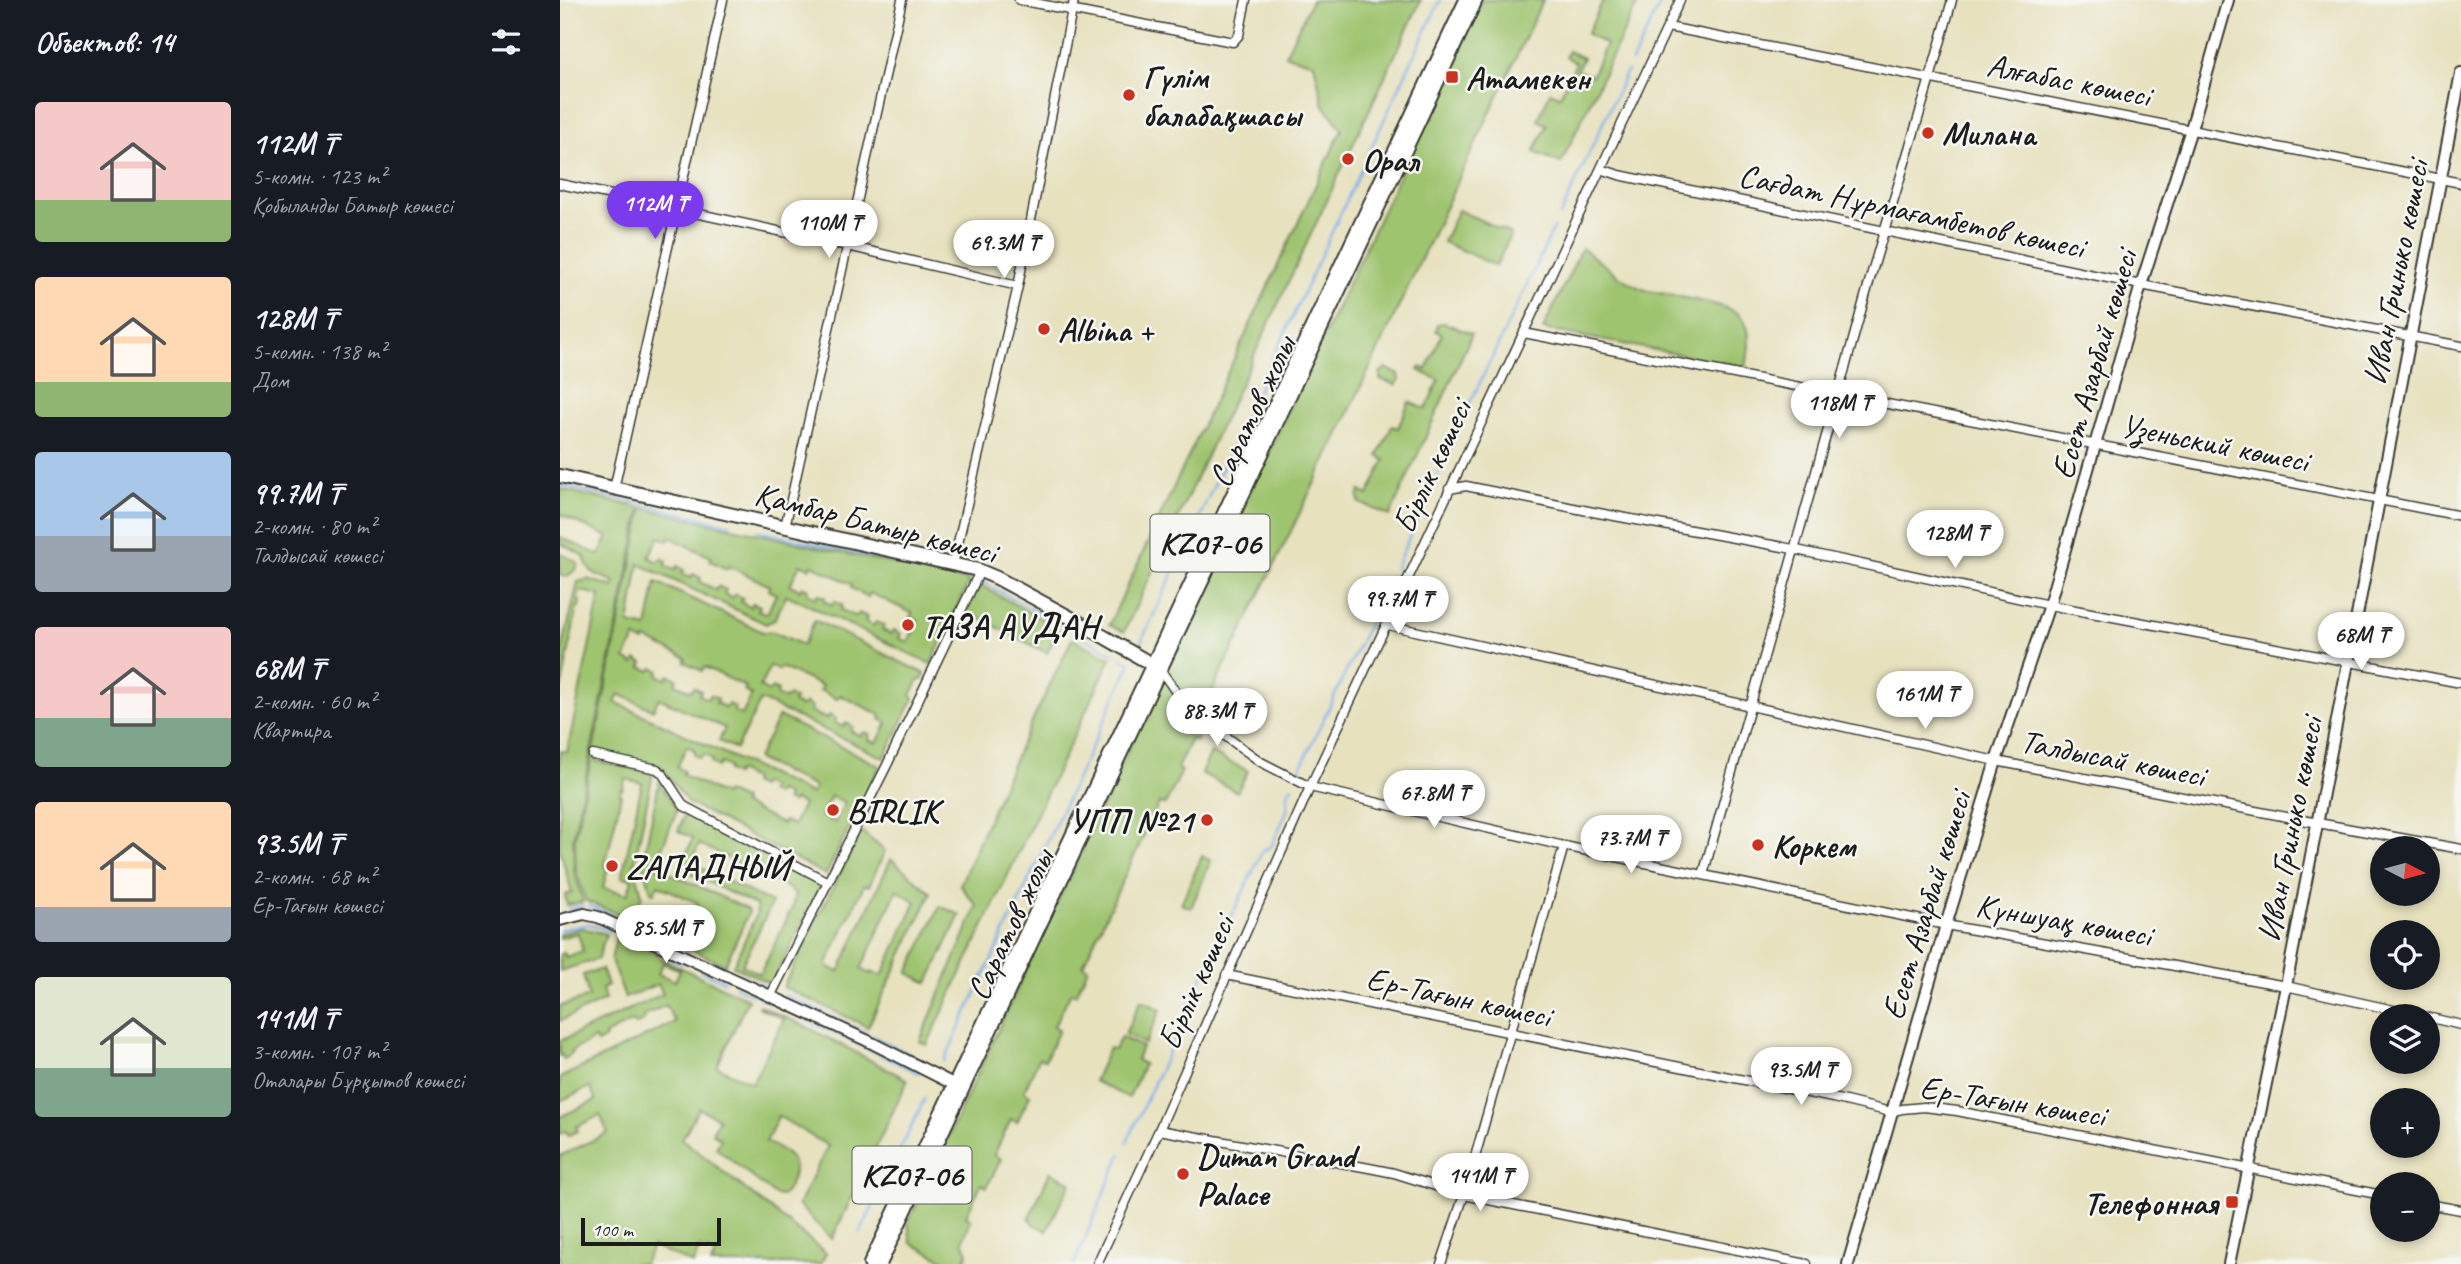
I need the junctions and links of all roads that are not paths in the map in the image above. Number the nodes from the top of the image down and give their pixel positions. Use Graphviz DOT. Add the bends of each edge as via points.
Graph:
graph roads {
  1 [pos="723,0"];
  2 [pos="902,0"];
  3 [pos="1019,0"];
  4 [pos="1074,0"];
  5 [pos="1246,0"];
  6 [pos="1466,0"];
  7 [pos="1476,0"];
  8 [pos="1680,0"];
  9 [pos="1952,0"];
  10 [pos="2228,0"];
  11 [pos="1072,12"];
  12 [pos="1668,27"];
  13 [pos="2461,73"];
  14 [pos="1931,79"];
  15 [pos="2191,129"];
  16 [pos="1601,169"];
  17 [pos="2440,179"];
  18 [pos="2461,183"];
  19 [pos="560,184"];
  20 [pos="677,208"];
  21 [pos="1884,230"];
  22 [pos="848,246"];
  23 [pos="2141,285"];
  24 [pos="1018,286"];
  25 [pos="1524,332"];
  26 [pos="2409,336"];
  27 [pos="2461,346"];
  28 [pos="1837,393"];
  29 [pos="2096,446"];
  30 [pos="560,476"];
  31 [pos="614,489"];
  32 [pos="1449,489"];
  33 [pos="2378,500"];
  34 [pos="2461,516"];
  35 [pos="785,527"];
  36 [pos="1793,549"];
  37 [pos="953,564"];
  38 [pos="980,571"];
  39 [pos="2049,605"];
  40 [pos="1388,625"];
  41 [pos="2347,661"];
  42 [pos="1156,667"];
  43 [pos="2461,683"];
  44 [pos="1750,706"];
  45 [pos="593,755"];
  46 [pos="1996,761"];
  47 [pos="1310,787"];
  48 [pos="2318,824"];
  49 [pos="1564,846"];
  50 [pos="2461,849"];
  51 [pos="1703,875"];
  52 [pos="828,882"];
  53 [pos="560,919"];
  54 [pos="1946,925"];
  55 [pos="1226,975"];
  56 [pos="2286,986"];
  57 [pos="771,995"];
  58 [pos="2370,1005"];
  59 [pos="2440,1020"];
  60 [pos="2461,1025"];
  61 [pos="1510,1033"];
  62 [pos="958,1087"];
  63 [pos="1891,1112"];
  64 [pos="1159,1129"];
  65 [pos="2248,1169"];
  66 [pos="2370,1193"];
  67 [pos="1464,1195"];
  68 [pos="2440,1206"];
  69 [pos="2461,1210"];
  70 [pos="870,1264"];
  71 [pos="880,1264"];
  72 [pos="1097,1264"];
  73 [pos="1441,1264"];
  74 [pos="1807,1264"];
  75 [pos="1848,1264"];
  76 [pos="2230,1264"];
  1 -- 20 [label="street"];
  2 -- 22 [label="street"];
  3 -- 11 [label="street"];
  4 -- 11 [label="street"];
  5 -- 11 [label="street" via="1239,35 1230,42"];
  6 -- 42 [label="main road, Саратов жолы / KZ07-06"];
  7 -- 42 [label="main road, Саратов жолы / KZ07-06"];
  8 -- 12 [label="street, Бірлік көшесі"];
  9 -- 14 [label="street"];
  10 -- 15 [label="street, Есет Азарбай көшесі"];
  11 -- 24 [label="street"];
  12 -- 14 [label="street, Алғабас көшесі"];
  12 -- 16 [label="street, Бірлік көшесі"];
  13 -- 17 [label="street, Иван Гринько көшесі"];
  14 -- 15 [label="street, Алғабас көшесі"];
  14 -- 21 [label="street"];
  15 -- 17 [label="street, Алғабас көшесі"];
  15 -- 23 [label="street, Есет Азарбай көшесі"];
  16 -- 21 [label="street, Сағдат Нұрмағамбетов көшесі"];
  16 -- 25 [label="street, Бірлік көшесі"];
  17 -- 18 [label="street, Алғабас көшесі"];
  17 -- 26 [label="street, Иван Гринько көшесі"];
  19 -- 20 [label="street"];
  20 -- 22 [label="street"];
  20 -- 31 [label="street"];
  21 -- 23 [label="street, Сағдат Нұрмағамбетов көшесі"];
  21 -- 28 [label="street"];
  22 -- 24 [label="street"];
  22 -- 35 [label="street"];
  23 -- 26 [label="street, Сағдат Нұрмағамбетов көшесі"];
  23 -- 29 [label="street, Есет Азарбай көшесі"];
  24 -- 37 [label="street"];
  25 -- 28 [label="street, Узеньский көшесі"];
  25 -- 32 [label="street, Бірлік көшесі"];
  26 -- 27 [label="street, Сағдат Нұрмағамбетов көшесі"];
  26 -- 33 [label="street, Иван Гринько көшесі"];
  28 -- 29 [label="street, Узеньский көшесі"];
  28 -- 36 [label="street"];
  29 -- 33 [label="street, Узеньский көшесі"];
  29 -- 39 [label="street, Есет Азарбай көшесі"];
  30 -- 31 [label="main road, Қамбар Батыр көшесі"];
  31 -- 35 [label="main road, Қамбар Батыр көшесі"];
  32 -- 36 [label="street" via="1466,486"];
  32 -- 40 [label="street, Бірлік көшесі"];
  33 -- 34 [label="street, Узеньский көшесі"];
  33 -- 41 [label="street, Иван Гринько көшесі"];
  35 -- 37 [label="main road, Қамбар Батыр көшесі"];
  36 -- 39 [label="street"];
  36 -- 44 [label="street"];
  37 -- 38 [label="main road, Қамбар Батыр көшесі"];
  38 -- 42 [label="main road, Қамбар Батыр көшесі"];
  38 -- 52 [label="street"];
  39 -- 41 [label="street"];
  39 -- 46 [label="street, Есет Азарбай көшесі"];
  40 -- 44 [label="street, Талдысай көшесі"];
  40 -- 47 [label="street, Бірлік көшесі"];
  41 -- 43 [label="street"];
  41 -- 48 [label="street, Иван Гринько көшесі"];
  42 -- 47 [label="street, Күншуақ көшесі" via="1199,717 1261,762"];
  42 -- 62 [label="main road, Саратов жолы / KZ07-06"];
  44 -- 46 [label="street, Талдысай көшесі"];
  44 -- 51 [label="street"];
  45 -- 52 [label="street" via="657,769 684,806"];
  46 -- 48 [label="street, Талдысай көшесі"];
  46 -- 54 [label="street, Есет Азарбай көшесі"];
  47 -- 49 [label="street, Күншуақ көшесі"];
  47 -- 55 [label="street, Бірлік көшесі"];
  48 -- 50 [label="street, Талдысай көшесі"];
  48 -- 56 [label="street, Иван Гринько көшесі"];
  49 -- 51 [label="street, Күншуақ көшесі"];
  49 -- 61 [label="street"];
  51 -- 54 [label="street, Күншуақ көшесі"];
  52 -- 57 [label="street"];
  53 -- 57 [label="street" via="584,914 597,917"];
  54 -- 56 [label="street, Күншуақ көшесі"];
  54 -- 63 [label="street, Есет Азарбай көшесі"];
  55 -- 61 [label="street, Ер-Тағын көшесі"];
  55 -- 64 [label="street, Бірлік көшесі"];
  56 -- 58 [label="street, Күншуақ көшесі"];
  56 -- 65 [label="street, Иван Гринько көшесі"];
  57 -- 62 [label="street"];
  59 -- 60 [label="street, Күншуақ көшесі"];
  61 -- 63 [label="street, Ер-Тағын көшесі"];
  61 -- 67 [label="street"];
  62 -- 70 [label="main road, Саратов жолы / KZ07-06"];
  62 -- 71 [label="main road, Саратов жолы / KZ07-06"];
  63 -- 65 [label="street, Ер-Тағын көшесі" via="1924,1107 1957,1111"];
  63 -- 75 [label="street, Есет Азарбай көшесі"];
  64 -- 67 [label="street" via="1388,1172"];
  64 -- 72 [label="street, Бірлік көшесі"];
  65 -- 66 [label="street, Ер-Тағын көшесі"];
  65 -- 76 [label="street, Иван Гринько көшесі"];
  67 -- 73 [label="street"];
  67 -- 74 [label="street"];
  68 -- 69 [label="street"];
}
